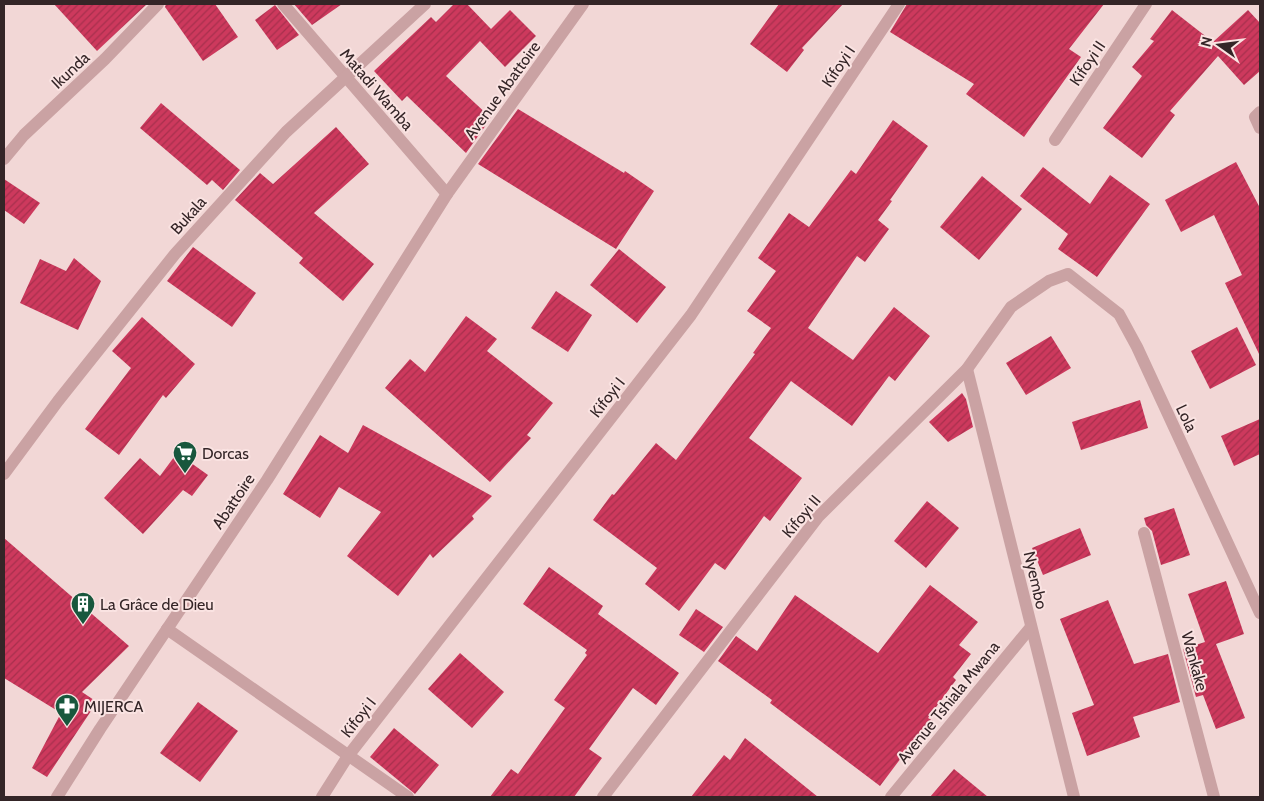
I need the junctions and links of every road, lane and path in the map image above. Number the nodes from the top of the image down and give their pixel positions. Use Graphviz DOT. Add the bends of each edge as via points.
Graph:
graph roads {
  1 [pos="158,4"];
  2 [pos="283,4"];
  3 [pos="425,4"];
  4 [pos="583,4"];
  5 [pos="899,4"];
  6 [pos="1146,4"];
  7 [pos="346,77"];
  8 [pos="1055,140"];
  9 [pos="4,159"];
  10 [pos="447,194"];
  11 [pos="1049,281"];
  12 [pos="967,369"];
  13 [pos="4,474"];
  14 [pos="1144,533"];
  15 [pos="1260,613"];
  16 [pos="1031,627"];
  17 [pos="167,630"];
  18 [pos="348,756"];
  19 [pos="57,797"];
  20 [pos="322,797"];
  21 [pos="408,797"];
  22 [pos="603,797"];
  23 [pos="891,797"];
  24 [pos="1074,797"];
  25 [pos="1214,797"];
  1 -- 9 [label="street, Ikunda" via="106,59 24,135"];
  2 -- 7 [label="street, Matadi Wamba"];
  3 -- 7 [label="street, Bukala"];
  4 -- 10 [label="street, Avenue Abattoire"];
  5 -- 18 [label="street, Kifoyi I" via="691,315"];
  6 -- 8 [label="street, Kifoyi II"];
  7 -- 10 [label="street, Matadi Wamba"];
  7 -- 13 [label="street, Bukala" via="286,132 175,254"];
  10 -- 17 [label="street, Abattoire" via="267,480"];
  11 -- 12 [label="street, Kifoyi II" via="1010,307"];
  11 -- 15 [label="street, Lola" via="1068,274 1119,314"];
  12 -- 16 [label="street, Nyembo"];
  12 -- 22 [label="street, Kifoyi II" via="818,517"];
  14 -- 25 [label="street, Wankake"];
  16 -- 23 [label="street, Avenue Tshiala Mwana"];
  16 -- 24 [label="street, Nyembo"];
  17 -- 18 [label="street"];
  17 -- 19 [label="street, Abattoire"];
  18 -- 20 [label="street, Kifoyi I"];
  18 -- 21 [label="street"];
}
